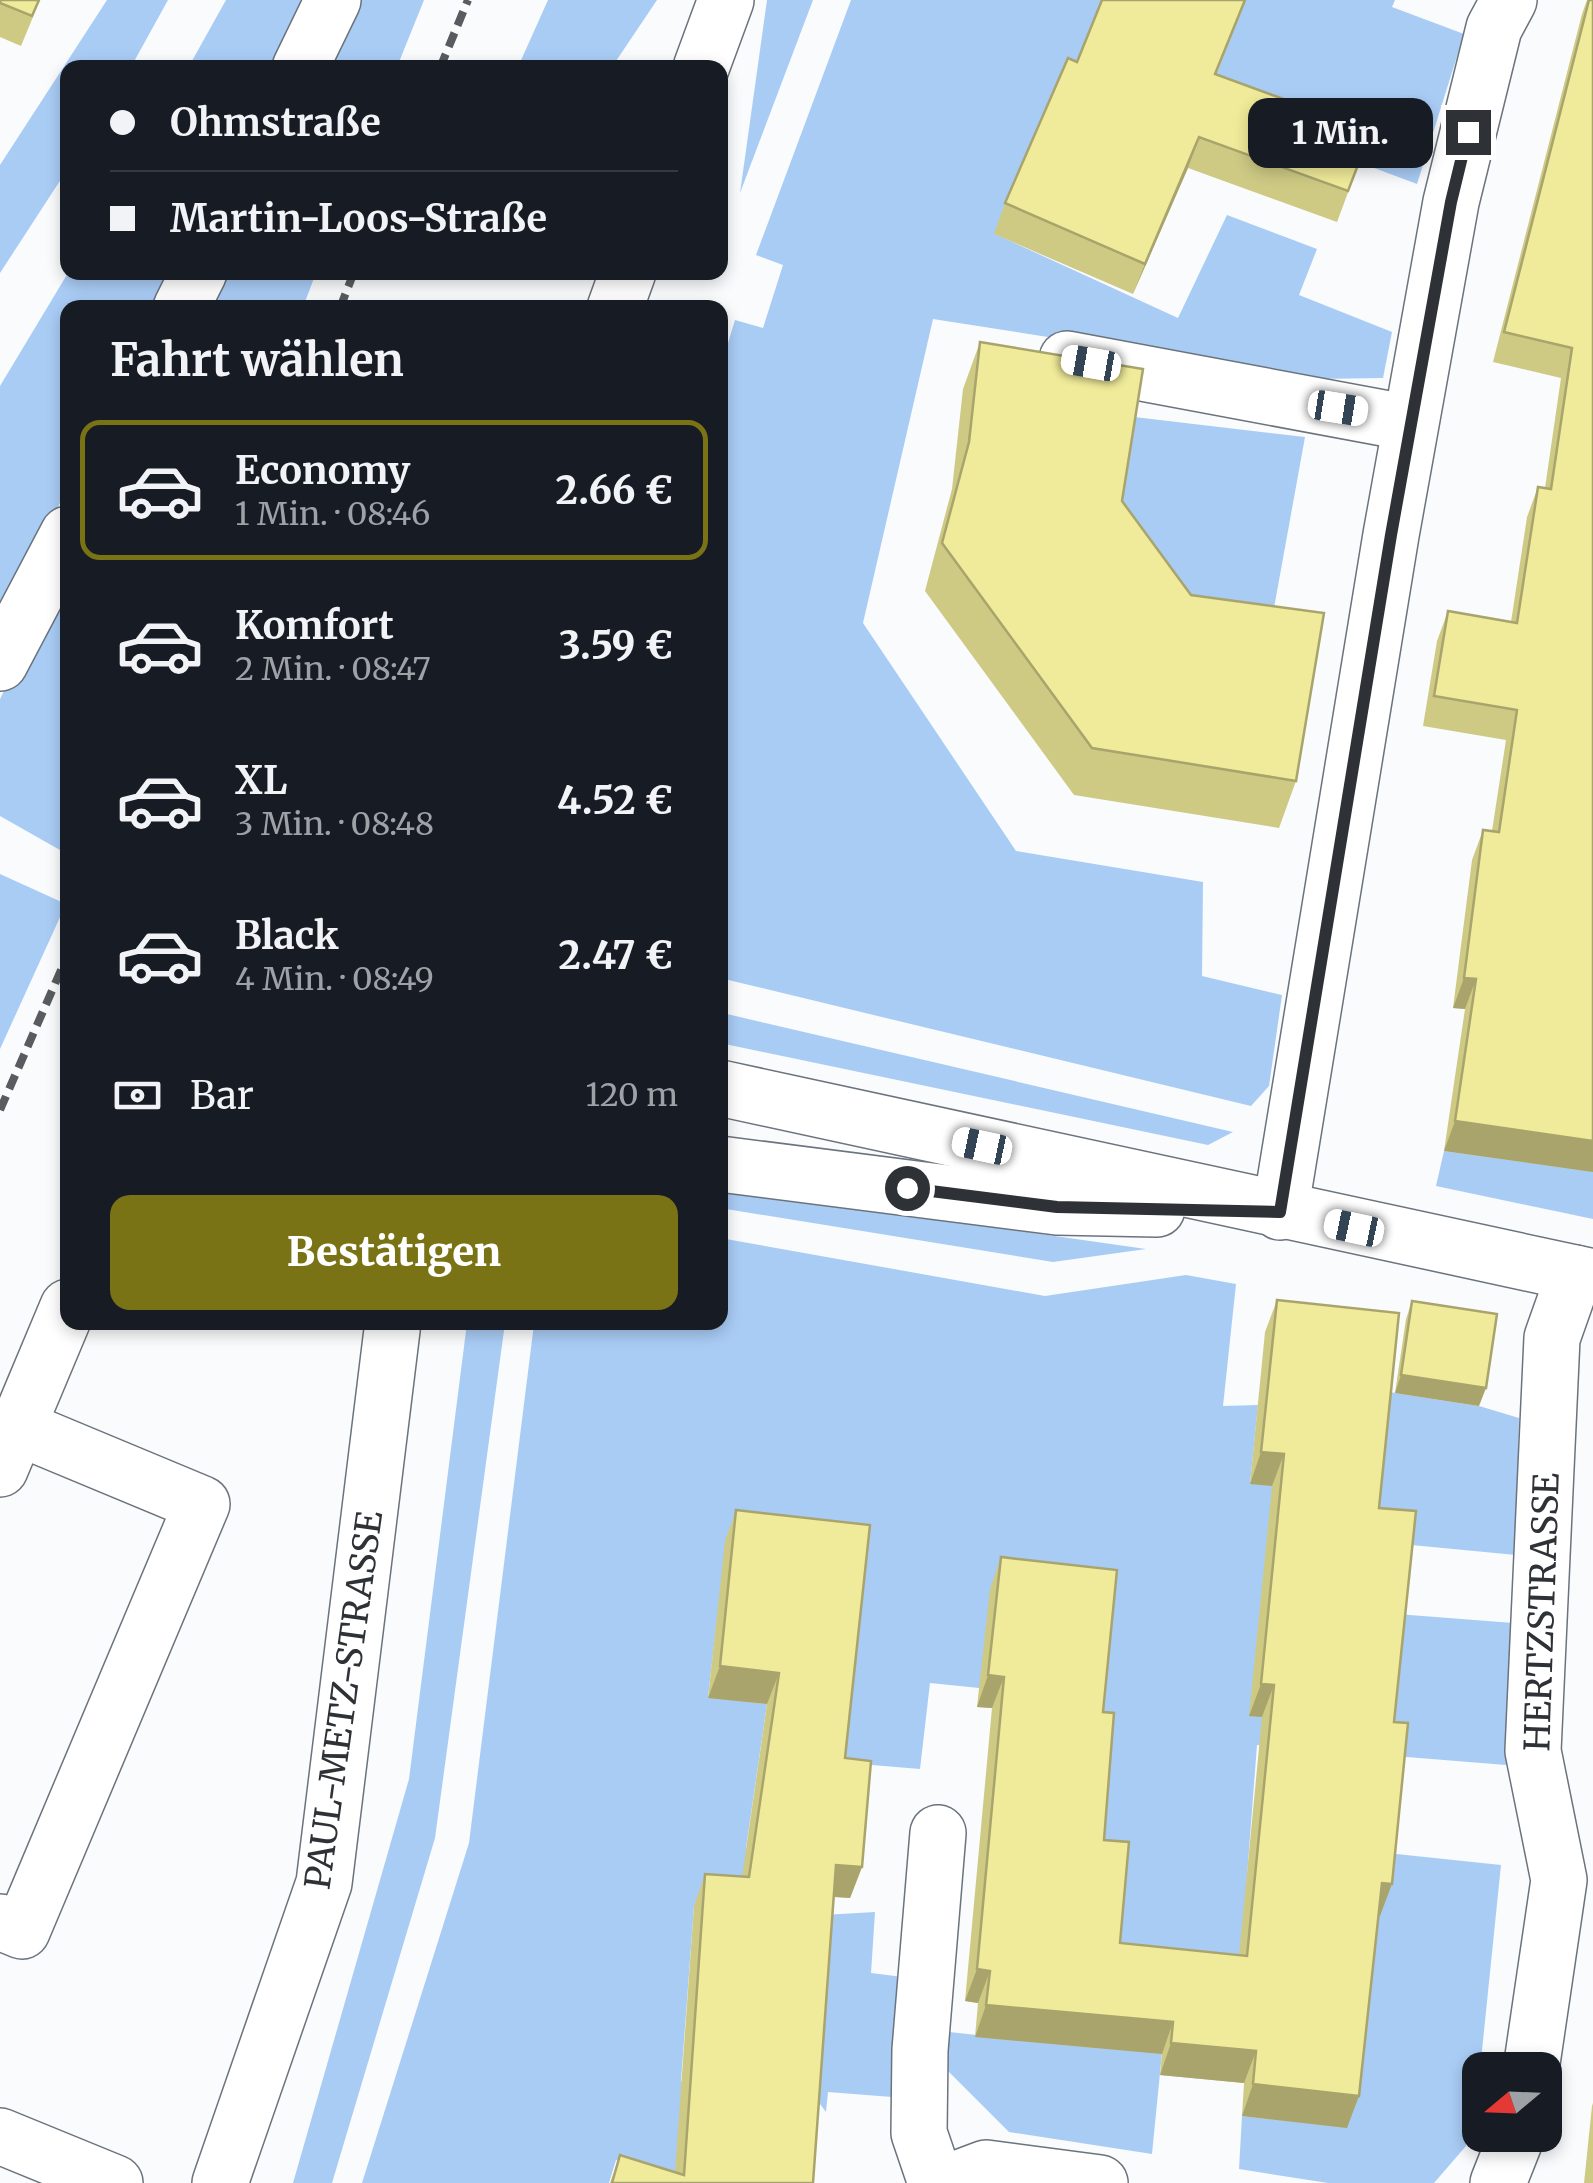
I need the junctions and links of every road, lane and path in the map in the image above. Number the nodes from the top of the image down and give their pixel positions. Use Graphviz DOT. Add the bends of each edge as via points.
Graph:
graph roads {
  1 [pos="334,0"];
  2 [pos="726,0"];
  3 [pos="1509,0"];
  4 [pos="304,60"];
  5 [pos="704,60"];
  6 [pos="1020,350"];
  7 [pos="1410,424"];
  8 [pos="60,549"];
  9 [pos="0,662"];
  10 [pos="728,1090"];
  11 [pos="728,1165"];
  12 [pos="1280,1212"];
  13 [pos="1584,1275"];
  14 [pos="60,1327"];
  15 [pos="392,1330"];
  16 [pos="9,1448"];
  17 [pos="938,1833"];
  18 [pos="0,1922"];
  19 [pos="1533,2052"];
  20 [pos="0,2136"];
  21 [pos="1510,2152"];
  22 [pos="115,2183"];
  23 [pos="220,2183"];
  24 [pos="936,2183"];
  25 [pos="946,2183"];
  26 [pos="1100,2183"];
  27 [pos="1498,2183"];
  1 -- 4 [label="street"];
  2 -- 5 [label="street"];
  3 -- 7 [label="street" via="1494,28 1451,202"];
  6 -- 7 [label="street"];
  7 -- 12 [label="street"];
  8 -- 9 [label="street"];
  10 -- 12 [label="street"];
  11 -- 12 [label="street" via="1057,1207"];
  12 -- 13 [label="street"];
  13 -- 19 [label="street, HERTZSTRASSE" via="1552,1338 1533,1751 1560,1880"];
  14 -- 16 [label="street"];
  15 -- 23 [label="street, PAUL-METZ-STRASSE" via="324,1883"];
  16 -- 18 [label="street" via="202,1504 22,1931"];
  17 -- 24 [label="street" via="919,2134"];
  20 -- 22 [label="street"];
  21 -- 27 [label="street"];
  25 -- 26 [label="street" via="986,2168"];
}
